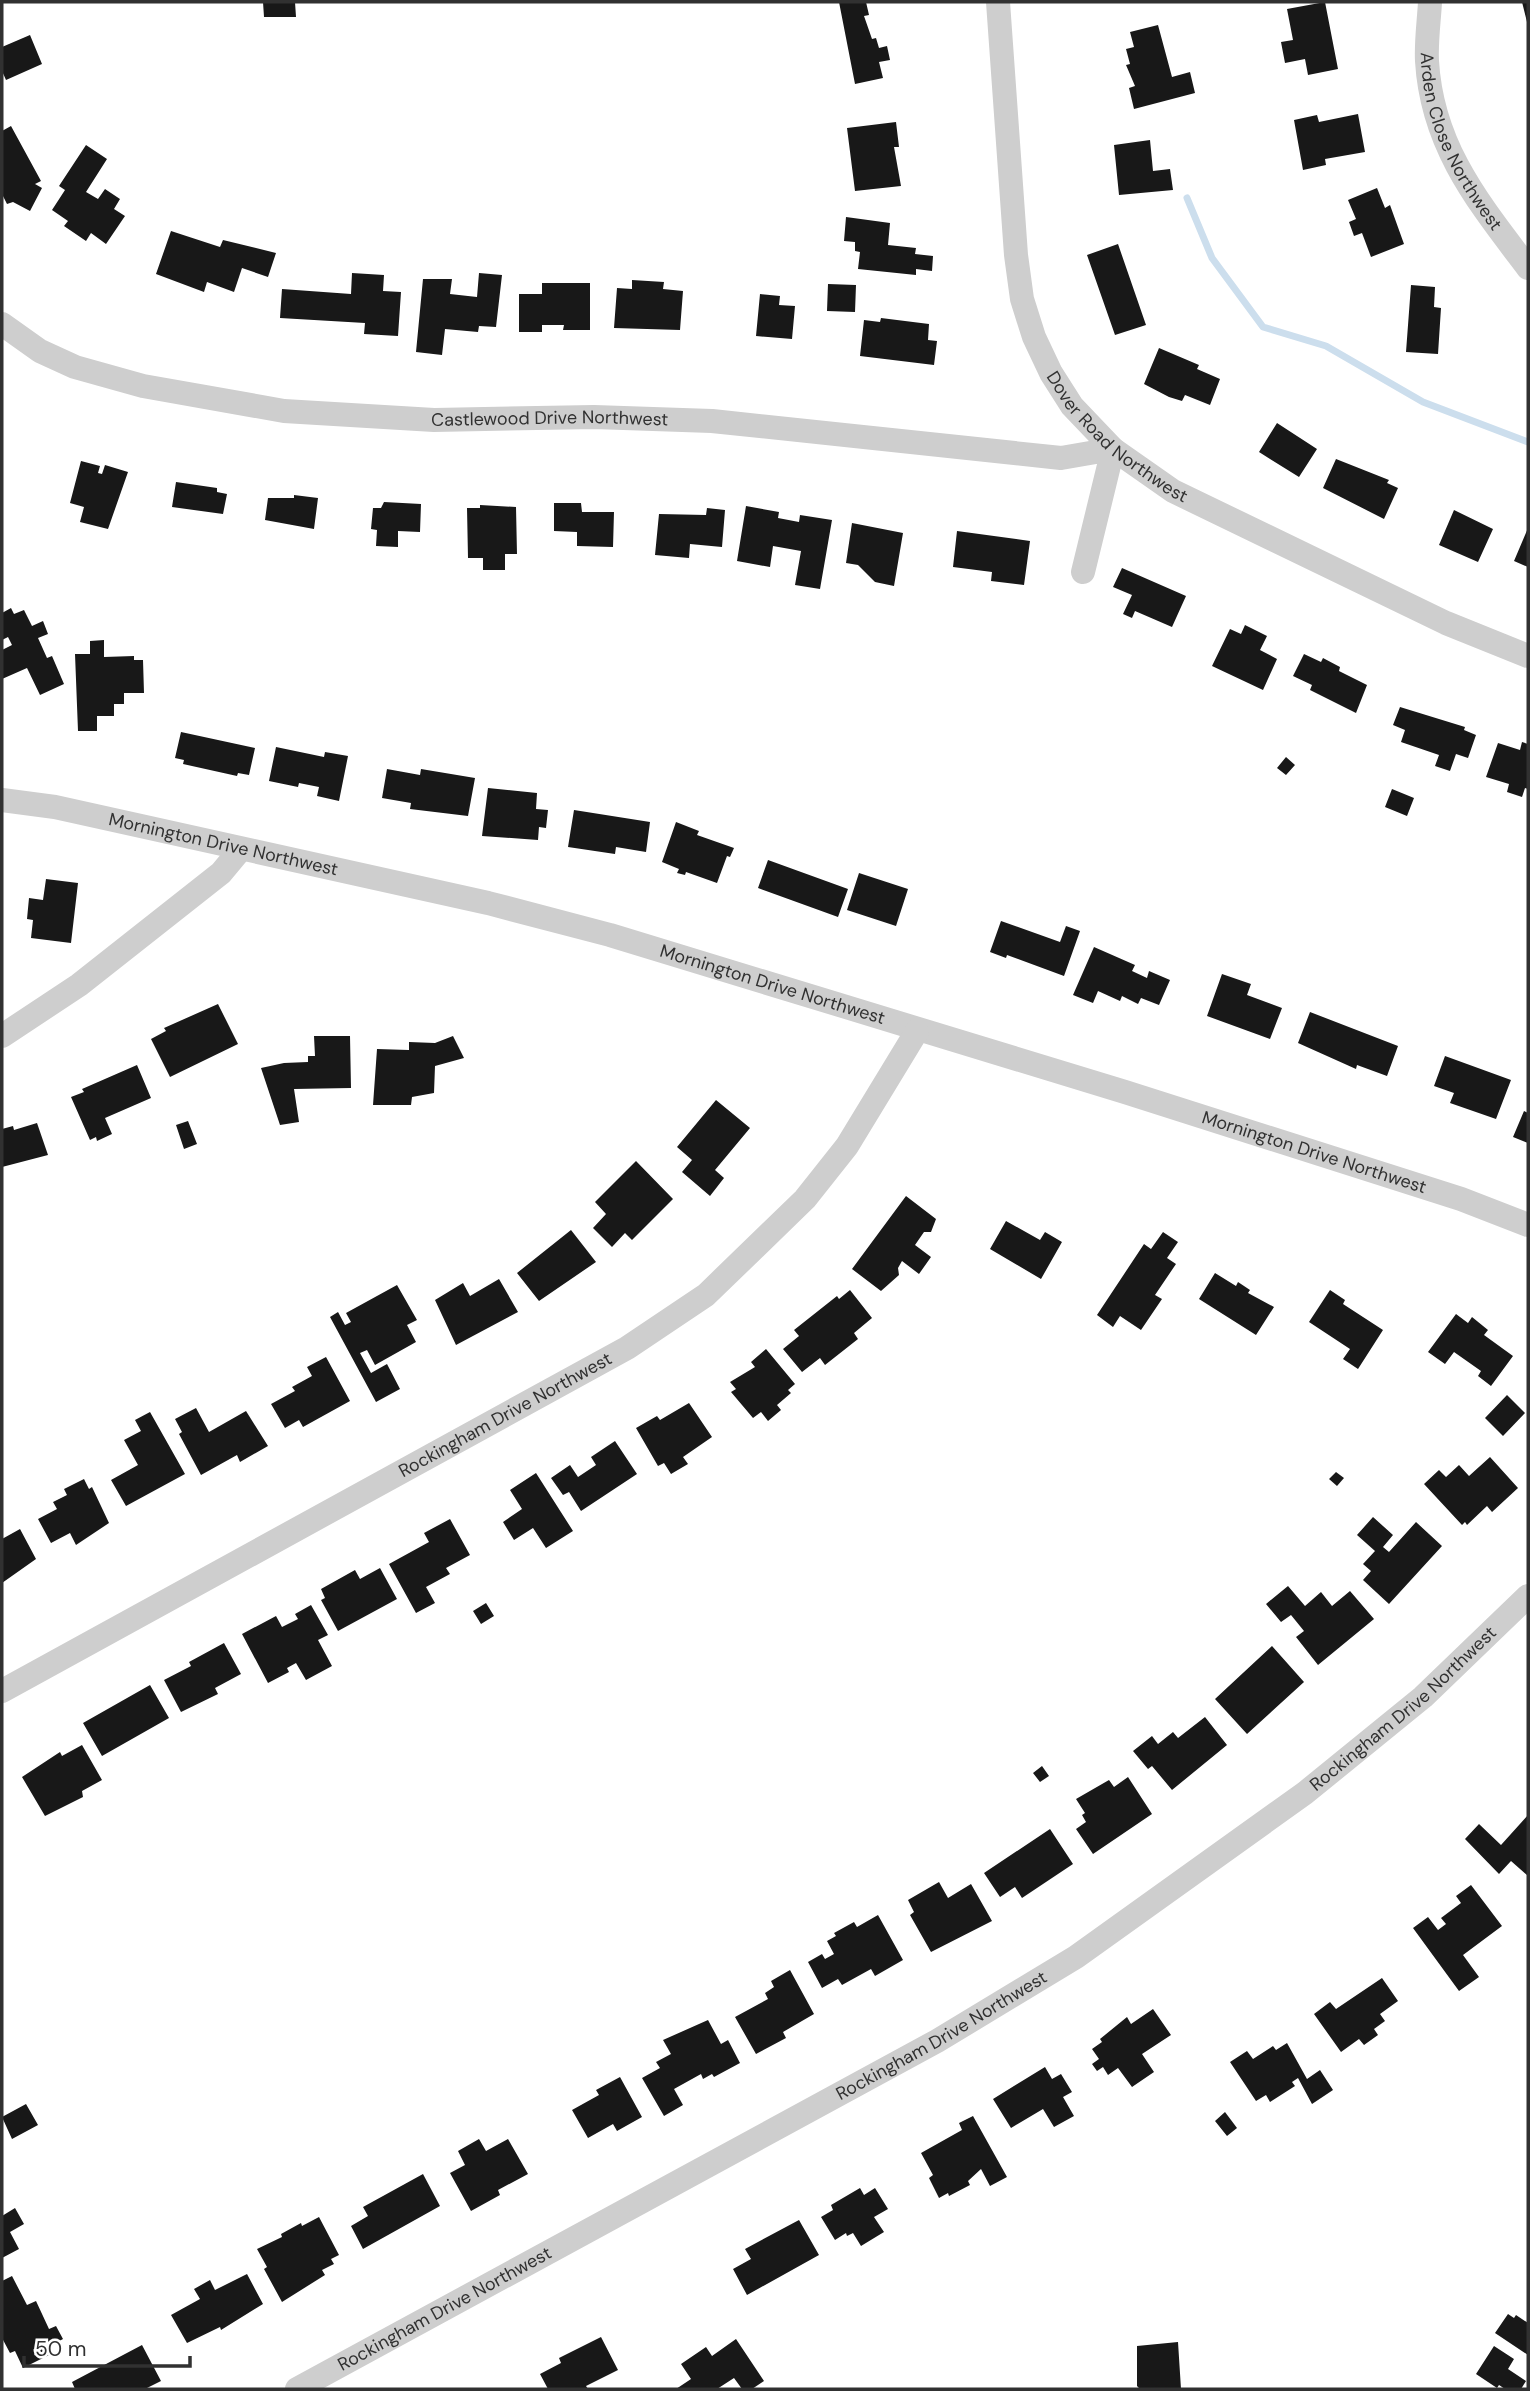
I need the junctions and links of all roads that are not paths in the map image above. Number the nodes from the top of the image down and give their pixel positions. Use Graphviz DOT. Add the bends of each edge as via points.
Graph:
graph roads {
  1 [pos="998,2"];
  2 [pos="1430,2"];
  3 [pos="1528,268"];
  4 [pos="2,324"];
  5 [pos="1113,449"];
  6 [pos="1083,572"];
  7 [pos="1528,656"];
  8 [pos="2,800"];
  9 [pos="241,849"];
  10 [pos="917,1031"];
  11 [pos="2,1036"];
  12 [pos="1528,1225"];
  13 [pos="1528,1596"];
  14 [pos="2,1690"];
  15 [pos="298,2389"];
  1 -- 5 [label="street, Dover Road Northwest" via="1022,299 1051,373 1072,406"];
  2 -- 3 [label="street, Arden Close Northwest" via="1427,60 1440,126 1468,188"];
  4 -- 5 [label="street, Castlewood Drive Northwest" via="40,351 75,367 179,394 284,411 434,420 594,417 712,421 1061,458"];
  5 -- 6 [label="street"];
  5 -- 7 [label="street, Dover Road Northwest" via="1173,491 1446,623"];
  8 -- 9 [label="street, Mornington Drive Northwest" via="55,807"];
  9 -- 10 [label="street, Mornington Drive Northwest" via="610,935"];
  9 -- 11 [label="street" via="221,873 79,985"];
  10 -- 12 [label="street, Mornington Drive Northwest" via="1461,1199"];
  10 -- 14 [label="street, Rockingham Drive Northwest" via="847,1146 805,1199 706,1295 627,1348"];
  13 -- 15 [label="street, Rockingham Drive Northwest" via="1423,1697 1305,1793 1076,1957 936,2041"];
}
